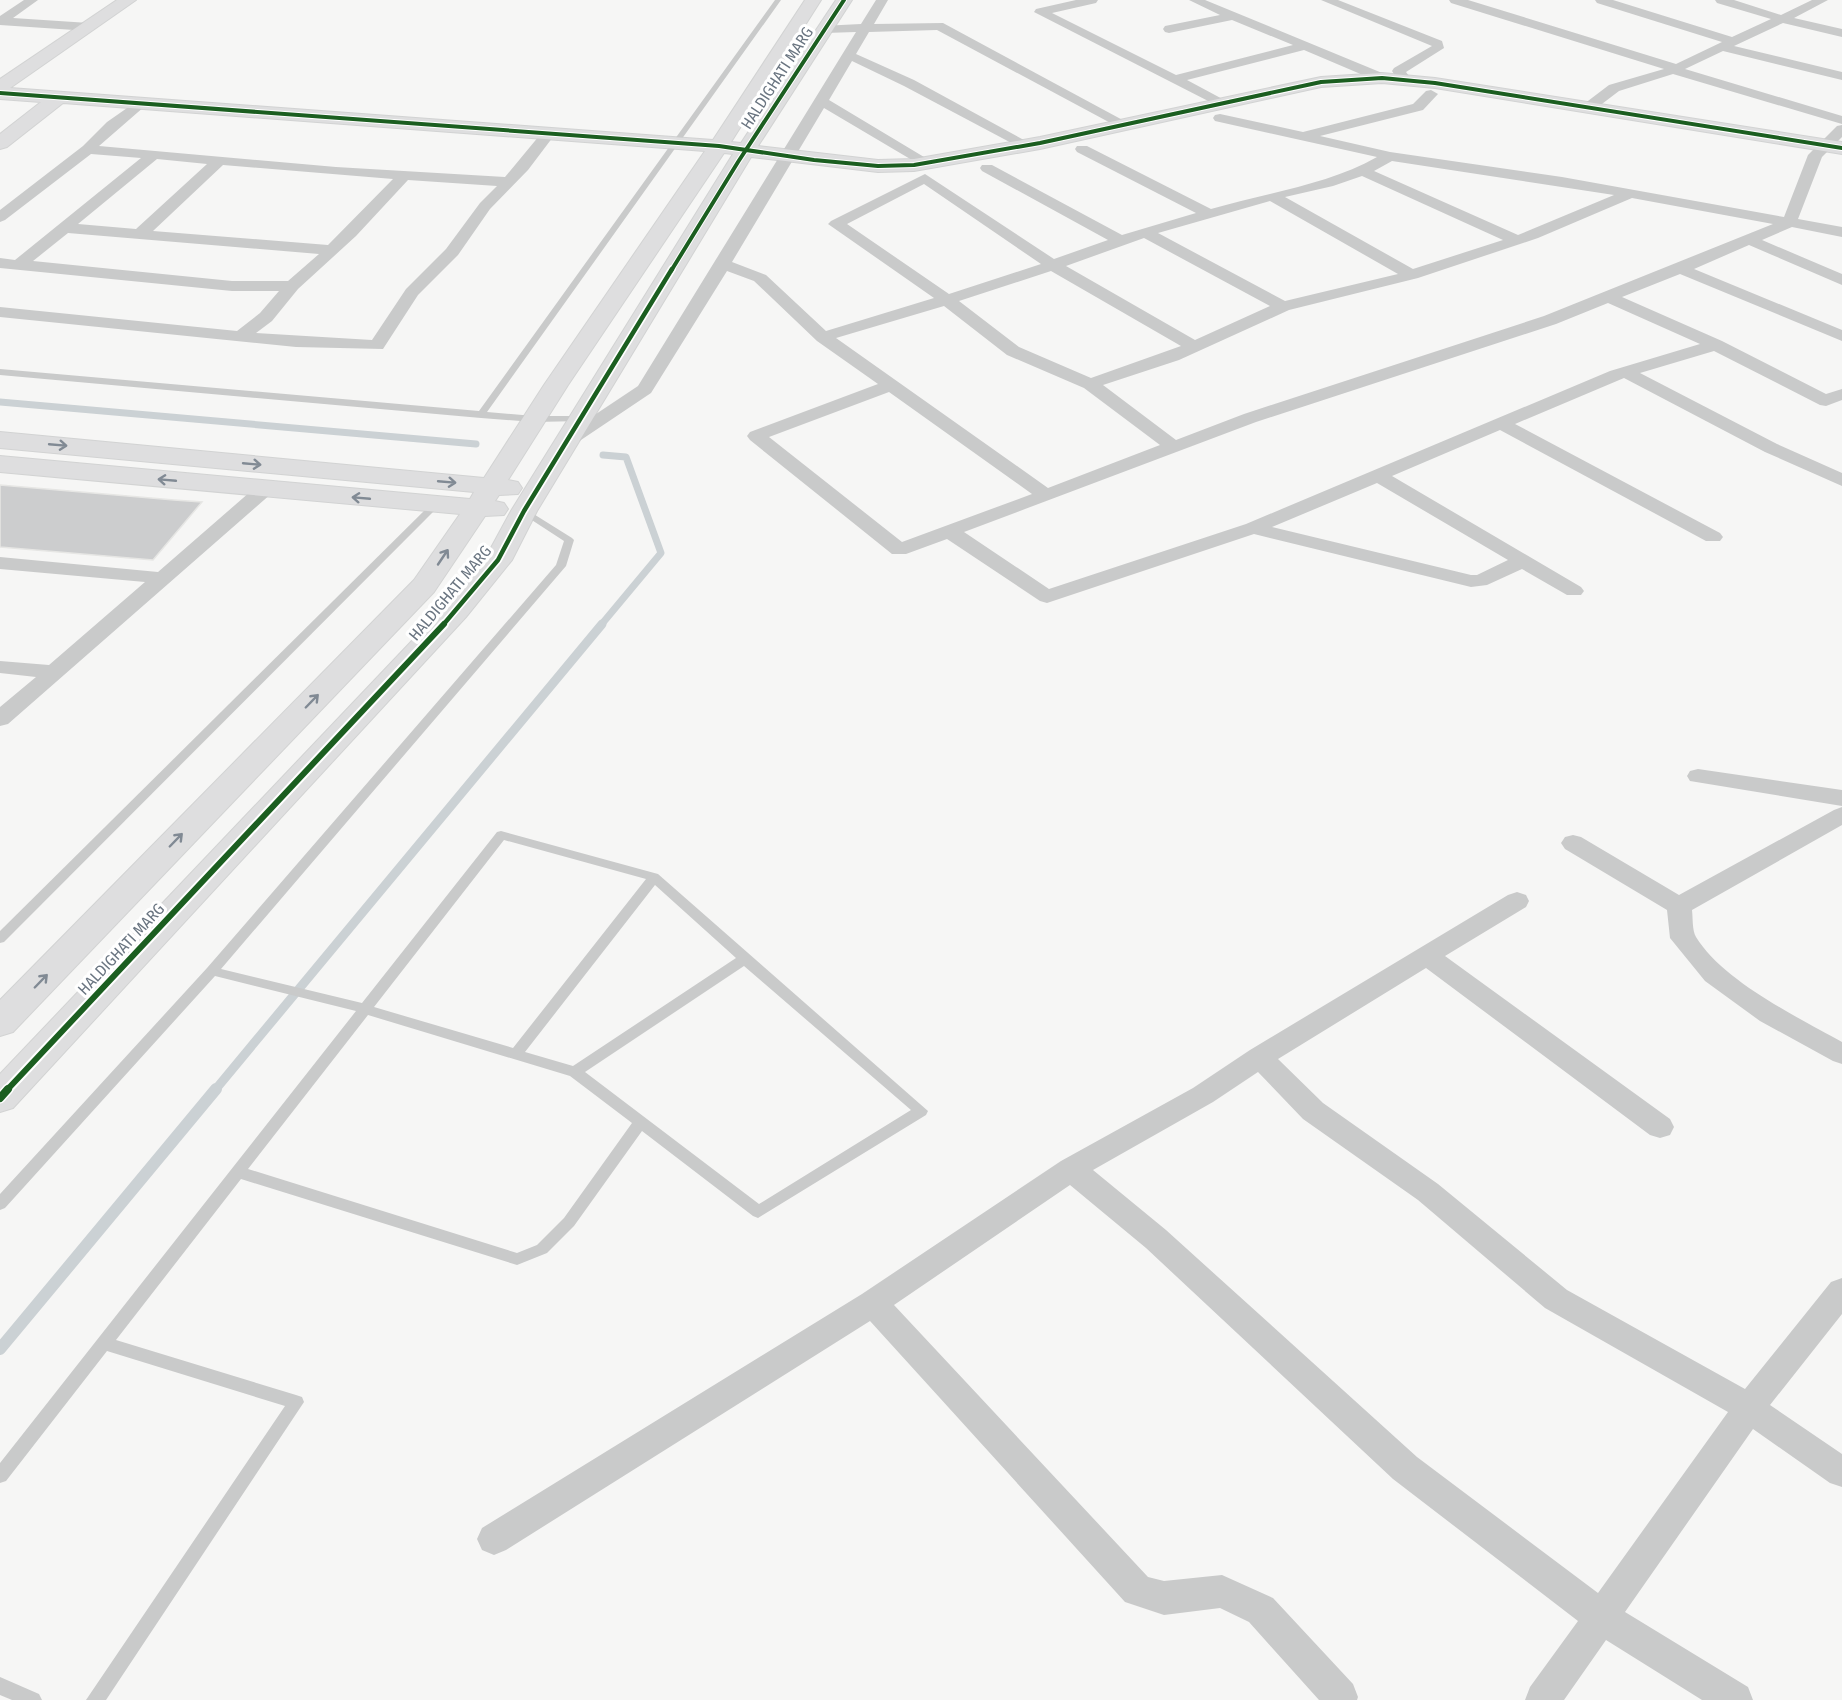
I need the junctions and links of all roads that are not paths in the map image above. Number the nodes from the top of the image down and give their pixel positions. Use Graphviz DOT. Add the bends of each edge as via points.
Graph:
graph roads {
  1 [pos="32,0"];
  2 [pos="128,0"];
  3 [pos="778,0"];
  4 [pos="813,0"];
  5 [pos="844,0"];
  6 [pos="882,0"];
  7 [pos="1092,0"];
  8 [pos="1195,0"];
  9 [pos="1327,0"];
  10 [pos="1455,0"];
  11 [pos="1601,0"];
  12 [pos="1721,0"];
  13 [pos="1822,0"];
  14 [pos="1233,16"];
  15 [pos="1779,18"];
  16 [pos="0,21"];
  17 [pos="89,27"];
  18 [pos="866,27"];
  19 [pos="825,29"];
  20 [pos="1169,29"];
  21 [pos="1842,33"];
  22 [pos="1728,45"];
  23 [pos="1305,46"];
  24 [pos="849,55"];
  25 [pos="1674,69"];
  26 [pos="1842,76"];
  27 [pos="1382,78"];
  28 [pos="1175,79"];
  29 [pos="1404,79"];
  30 [pos="0,87"];
  31 [pos="0,93"];
  32 [pos="1431,94"];
  33 [pos="59,97"];
  34 [pos="821,101"];
  35 [pos="140,103"];
  36 [pos="1589,107"];
  37 [pos="1220,110"];
  38 [pos="1842,120"];
  39 [pos="1123,124"];
  40 [pos="1842,129"];
  41 [pos="549,134"];
  42 [pos="1302,137"];
  43 [pos="0,143"];
  44 [pos="677,143"];
  45 [pos="1026,145"];
  46 [pos="88,149"];
  47 [pos="1082,149"];
  48 [pos="1827,149"];
  49 [pos="728,154"];
  50 [pos="152,156"];
  51 [pos="1390,156"];
  52 [pos="1842,160"];
  53 [pos="219,161"];
  54 [pos="784,163"];
  55 [pos="987,168"];
  56 [pos="926,170"];
  57 [pos="1364,171"];
  58 [pos="405,175"];
  59 [pos="509,182"];
  60 [pos="1629,194"];
  61 [pos="1272,196"];
  62 [pos="1210,214"];
  63 [pos="0,217"];
  64 [pos="1789,223"];
  65 [pos="65,228"];
  66 [pos="1145,232"];
  67 [pos="1842,232"];
  68 [pos="140,234"];
  69 [pos="1119,240"];
  70 [pos="1517,240"];
  71 [pos="1750,240"];
  72 [pos="332,250"];
  73 [pos="0,263"];
  74 [pos="20,264"];
  75 [pos="1052,265"];
  76 [pos="731,267"];
  77 [pos="1681,269"];
  78 [pos="1412,275"];
  79 [pos="1842,280"];
  80 [pos="292,286"];
  81 [pos="1610,297"];
  82 [pos="946,299"];
  83 [pos="1283,306"];
  84 [pos="0,312"];
  85 [pos="241,336"];
  86 [pos="1842,336"];
  87 [pos="823,337"];
  88 [pos="1716,345"];
  89 [pos="1194,346"];
  90 [pos="0,372"];
  91 [pos="1625,372"];
  92 [pos="1090,384"];
  93 [pos="892,385"];
  94 [pos="1842,394"];
  95 [pos="481,415"];
  96 [pos="534,419"];
  97 [pos="1502,424"];
  98 [pos="573,431"];
  99 [pos="0,440"];
  100 [pos="1174,447"];
  101 [pos="0,464"];
  102 [pos="1379,476"];
  103 [pos="1842,480"];
  104 [pos="491,486"];
  105 [pos="265,489"];
  106 [pos="1046,495"];
  107 [pos="530,501"];
  108 [pos="435,505"];
  109 [pos="476,509"];
  110 [pos="1253,528"];
  111 [pos="950,532"];
  112 [pos="1713,537"];
  113 [pos="1523,561"];
  114 [pos="0,563"];
  115 [pos="162,578"];
  116 [pos="1574,591"];
  117 [pos="0,667"];
  118 [pos="53,672"];
  119 [pos="0,719"];
  120 [pos="1698,776"];
  121 [pos="1842,798"];
  122 [pos="1842,815"];
  123 [pos="1573,843"];
  124 [pos="654,877"];
  125 [pos="1517,901"];
  126 [pos="1679,906"];
  127 [pos="0,939"];
  128 [pos="1427,956"];
  129 [pos="745,959"];
  130 [pos="212,971"];
  131 [pos="365,1009"];
  132 [pos="0,1023"];
  133 [pos="516,1054"];
  134 [pos="1842,1054"];
  135 [pos="1260,1057"];
  136 [pos="575,1072"];
  137 [pos="0,1098"];
  138 [pos="640,1122"];
  139 [pos="1660,1127"];
  140 [pos="1071,1169"];
  141 [pos="238,1172"];
  142 [pos="0,1204"];
  143 [pos="1842,1291"];
  144 [pos="873,1303"];
  145 [pos="104,1343"];
  146 [pos="1749,1408"];
  147 [pos="1842,1472"];
  148 [pos="0,1476"];
  149 [pos="494,1539"];
  150 [pos="1600,1616"];
  151 [pos="0,1686"];
  152 [pos="1340,1699"];
  153 [pos="33,1700"];
  154 [pos="95,1700"];
  155 [pos="1543,1700"];
  156 [pos="1735,1700"];
  1 -- 16 [label="street"];
  2 -- 17 [label="street"];
  3 -- 44 [label="lane"];
  4 -- 49 [label="street, HALDIGHATI MARG"];
  5 -- 19 [label="street, HALDIGHATI MARG"];
  6 -- 18 [label="street"];
  7 -- 28 [label="street" via="1040,12"];
  8 -- 14 [label="street"];
  9 -- 29 [label="street" via="1438,44 1438,48 1399,71"];
  10 -- 25 [label="street"];
  11 -- 22 [label="street"];
  12 -- 15 [label="street"];
  13 -- 15 [label="street"];
  14 -- 20 [label="street"];
  14 -- 23 [label="street"];
  15 -- 21 [label="street"];
  15 -- 22 [label="street"];
  16 -- 17 [label="street"];
  17 -- 30 [label="street"];
  18 -- 19 [label="street"];
  18 -- 24 [label="street"];
  18 -- 39 [label="street" via="939,26"];
  19 -- 49 [label="street, HALDIGHATI MARG"];
  22 -- 25 [label="street"];
  22 -- 26 [label="street"];
  23 -- 27 [label="street"];
  23 -- 28 [label="street"];
  24 -- 34 [label="street"];
  24 -- 45 [label="street" via="909,82"];
  25 -- 36 [label="street" via="1614,88"];
  25 -- 38 [label="street"];
  27 -- 29 [label="street"];
  27 -- 37 [label="street" via="1321,82"];
  28 -- 37 [label="street"];
  29 -- 36 [label="street"];
  31 -- 33 [label="street"];
  32 -- 37 [label="street" via="1347,92"];
  32 -- 42 [label="street" via="1418,107"];
  32 -- 48 [label="street"];
  33 -- 35 [label="street"];
  33 -- 43 [label="street"];
  34 -- 54 [label="street"];
  34 -- 56 [label="street"];
  35 -- 41 [label="street"];
  35 -- 46 [label="street"];
  36 -- 48 [label="street"];
  37 -- 39 [label="street"];
  37 -- 42 [label="street"];
  37 -- 47 [label="street"];
  39 -- 45 [label="street"];
  40 -- 48 [label="street"];
  41 -- 44 [label="street"];
  41 -- 59 [label="street"];
  42 -- 51 [label="street"];
  44 -- 49 [label="street"];
  44 -- 95 [label="lane"];
  45 -- 56 [label="street"];
  46 -- 50 [label="street"];
  46 -- 63 [label="street"];
  47 -- 55 [label="street"];
  47 -- 62 [label="street"];
  48 -- 52 [label="street"];
  48 -- 64 [label="street"];
  49 -- 54 [label="street"];
  49 -- 96 [label="street, HALDIGHATI MARG"];
  49 -- 98 [label="street, HALDIGHATI MARG"];
  50 -- 53 [label="street"];
  50 -- 65 [label="street"];
  51 -- 57 [label="street"];
  51 -- 60 [label="street"];
  53 -- 58 [label="street"];
  53 -- 68 [label="street"];
  54 -- 56 [label="street" via="879,180"];
  54 -- 76 [label="street"];
  55 -- 56 [label="street"];
  55 -- 69 [label="street"];
  56 -- 75 [label="street"];
  56 -- 82 [label="street" via="836,224"];
  57 -- 61 [label="street"];
  57 -- 70 [label="street"];
  58 -- 59 [label="street"];
  58 -- 72 [label="street"];
  59 -- 85 [label="street" via="485,206 452,252 412,292 377,345"];
  60 -- 64 [label="street"];
  60 -- 70 [label="street"];
  61 -- 62 [label="street"];
  61 -- 78 [label="street"];
  62 -- 66 [label="street"];
  64 -- 67 [label="street"];
  64 -- 71 [label="street"];
  65 -- 68 [label="street"];
  65 -- 74 [label="street"];
  66 -- 69 [label="street"];
  66 -- 83 [label="street"];
  68 -- 72 [label="street"];
  69 -- 75 [label="street"];
  70 -- 78 [label="street"];
  71 -- 77 [label="street"];
  71 -- 79 [label="street"];
  72 -- 80 [label="street"];
  73 -- 74 [label="street"];
  74 -- 80 [label="street" via="232,286"];
  75 -- 82 [label="street"];
  75 -- 89 [label="street"];
  76 -- 87 [label="street" via="760,278"];
  76 -- 98 [label="street" via="645,389"];
  77 -- 81 [label="street"];
  77 -- 86 [label="street"];
  78 -- 83 [label="street"];
  80 -- 85 [label="street" via="266,316"];
  81 -- 88 [label="street"];
  81 -- 100 [label="street"];
  82 -- 87 [label="street"];
  82 -- 92 [label="street" via="1013,351"];
  83 -- 89 [label="street"];
  84 -- 85 [label="street"];
  87 -- 93 [label="street"];
  88 -- 91 [label="street"];
  88 -- 94 [label="street" via="1826,401"];
  89 -- 92 [label="street"];
  90 -- 95 [label="lane"];
  91 -- 97 [label="street"];
  91 -- 103 [label="street"];
  92 -- 100 [label="street"];
  93 -- 106 [label="street"];
  93 -- 111 [label="street" via="756,436 899,550"];
  95 -- 96 [label="lane"];
  96 -- 98 [label="lane"];
  96 -- 104 [label="street, HALDIGHATI MARG"];
  97 -- 102 [label="street"];
  97 -- 112 [label="street"];
  98 -- 107 [label="street, HALDIGHATI MARG"];
  99 -- 104 [label="street, one-way"];
  100 -- 106 [label="street"];
  105 -- 101 [label="street, one-way"];
  102 -- 110 [label="street"];
  102 -- 113 [label="street"];
  104 -- 107 [label="street"];
  104 -- 109 [label="street, HALDIGHATI MARG"];
  108 -- 105 [label="street, one-way"];
  105 -- 115 [label="street"];
  106 -- 111 [label="street"];
  107 -- 109 [label="street"];
  107 -- 130 [label="lane" via="569,540 561,566"];
  107 -- 137 [label="street, HALDIGHATI MARG" via="498,560 456,611"];
  108 -- 109 [label="street"];
  108 -- 127 [label="lane"];
  132 -- 109 [label="street, HALDIGHATI MARG, one-way" via="424,586"];
  110 -- 111 [label="street" via="1047,597"];
  110 -- 113 [label="street" via="1471,581 1480,581"];
  113 -- 116 [label="street"];
  114 -- 115 [label="street"];
  115 -- 118 [label="street"];
  117 -- 118 [label="street"];
  118 -- 119 [label="street"];
  120 -- 121 [label="street"];
  122 -- 126 [label="street"];
  123 -- 126 [label="street"];
  124 -- 129 [label="lane"];
  124 -- 131 [label="lane" via="501,835"];
  124 -- 133 [label="lane"];
  125 -- 128 [label="street"];
  126 -- 134 [label="street" via="1683,938 1714,974 1769,1014"];
  128 -- 135 [label="street"];
  128 -- 139 [label="street"];
  129 -- 136 [label="lane"];
  129 -- 138 [label="lane" via="921,1111 758,1212"];
  130 -- 131 [label="lane"];
  130 -- 142 [label="lane"];
  131 -- 133 [label="lane"];
  131 -- 141 [label="lane"];
  133 -- 136 [label="lane"];
  135 -- 140 [label="street" via="1203,1095"];
  135 -- 146 [label="street" via="1313,1111 1428,1192 1556,1299"];
  136 -- 138 [label="lane"];
  138 -- 141 [label="lane" via="569,1222 542,1249 517,1259"];
  140 -- 144 [label="street"];
  140 -- 150 [label="street" via="1156,1239 1405,1468"];
  141 -- 145 [label="lane"];
  143 -- 146 [label="street"];
  144 -- 149 [label="street"];
  144 -- 152 [label="street" via="1137,1590 1164,1598 1222,1591 1261,1610"];
  145 -- 148 [label="lane"];
  145 -- 154 [label="lane" via="296,1402"];
  146 -- 147 [label="street"];
  146 -- 150 [label="street"];
  150 -- 155 [label="street"];
  150 -- 156 [label="street"];
  151 -- 153 [label="lane"];
}
